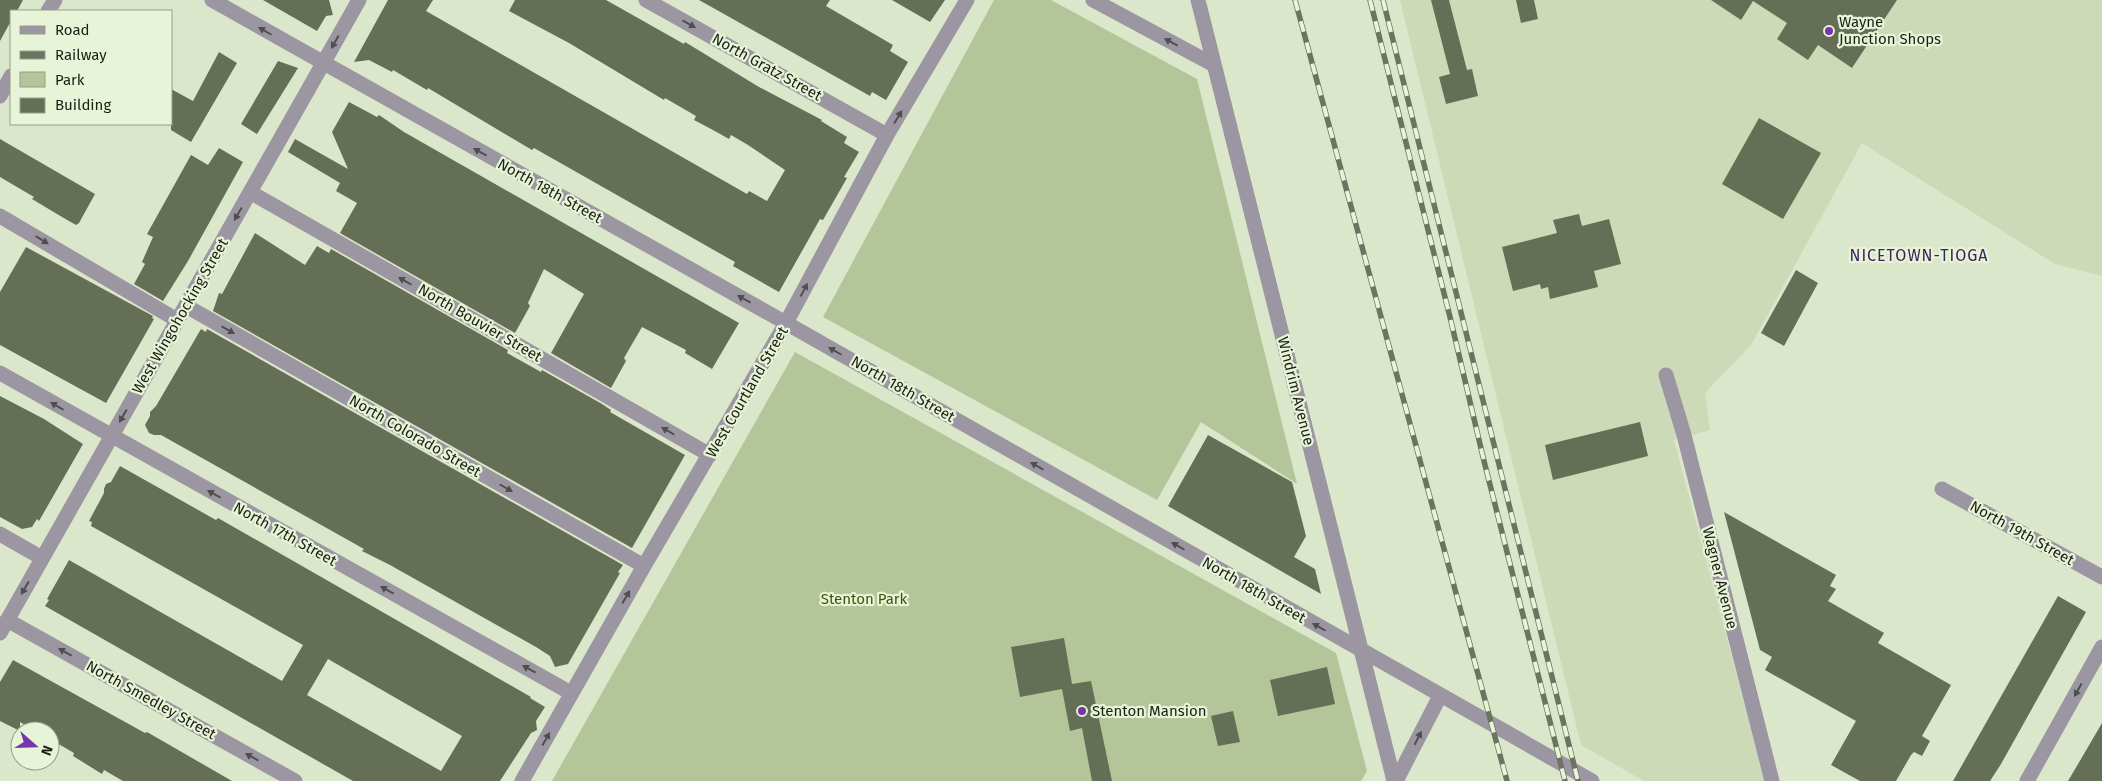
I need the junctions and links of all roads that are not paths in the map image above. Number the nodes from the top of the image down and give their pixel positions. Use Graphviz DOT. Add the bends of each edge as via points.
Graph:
graph roads {
  1 [pos="212,0"];
  2 [pos="359,0"];
  3 [pos="646,0"];
  4 [pos="967,0"];
  5 [pos="1093,0"];
  6 [pos="1198,0"];
  7 [pos="323,64"];
  8 [pos="1214,65"];
  9 [pos="10,78"];
  10 [pos="0,96"];
  11 [pos="887,135"];
  12 [pos="250,192"];
  13 [pos="0,216"];
  14 [pos="186,306"];
  15 [pos="177,320"];
  16 [pos="786,323"];
  17 [pos="0,373"];
  18 [pos="1666,375"];
  19 [pos="111,436"];
  20 [pos="710,455"];
  21 [pos="1942,488"];
  22 [pos="0,534"];
  23 [pos="42,558"];
  24 [pos="644,566"];
  25 [pos="2102,577"];
  26 [pos="4,626"];
  27 [pos="2102,647"];
  28 [pos="1362,651"];
  29 [pos="571,693"];
  30 [pos="1440,696"];
  31 [pos="295,781"];
  32 [pos="522,781"];
  33 [pos="1395,781"];
  34 [pos="1592,781"];
  35 [pos="1772,781"];
  36 [pos="2027,781"];
  7 -- 1 [label="street, North 18th Street, one-way"];
  2 -- 7 [label="street, West Wingohocking Street, one-way"];
  3 -- 11 [label="street, North Gratz Street, one-way"];
  11 -- 4 [label="street, West Courtland Street, one-way"];
  8 -- 5 [label="street, one-way"];
  6 -- 8 [label="street, Windrim Avenue"];
  7 -- 12 [label="street, West Wingohocking Street"];
  16 -- 7 [label="street, North 18th Street, one-way"];
  8 -- 28 [label="street, Windrim Avenue"];
  9 -- 10 [label="street"];
  16 -- 11 [label="street, West Courtland Street, one-way"];
  12 -- 14 [label="street, West Wingohocking Street, one-way"];
  20 -- 12 [label="street, North Bouvier Street, one-way"];
  13 -- 15 [label="street, one-way"];
  14 -- 15 [label="street, West Wingohocking Street"];
  14 -- 24 [label="street, North Colorado Street, one-way"];
  15 -- 19 [label="street, West Wingohocking Street, one-way"];
  16 -- 20 [label="street, West Courtland Street"];
  28 -- 16 [label="street, North 18th Street, one-way"];
  19 -- 17 [label="street, North 17th Street, one-way"];
  18 -- 35 [label="street, Wagner Avenue"];
  19 -- 23 [label="street, West Wingohocking Street"];
  29 -- 19 [label="street, North 17th Street, one-way"];
  20 -- 24 [label="street, West Courtland Street"];
  21 -- 25 [label="street, North 19th Street"];
  22 -- 23 [label="street"];
  23 -- 26 [label="street, West Wingohocking Street, one-way"];
  29 -- 24 [label="street, West Courtland Street, one-way"];
  31 -- 26 [label="street, North Smedley Street, one-way"];
  27 -- 36 [label="street, one-way"];
  28 -- 30 [label="street, North 18th Street"];
  28 -- 33 [label="street, Windrim Avenue"];
  32 -- 29 [label="street, West Courtland Street, one-way"];
  33 -- 30 [label="street, one-way"];
  30 -- 34 [label="street, North 18th Street"];
}
